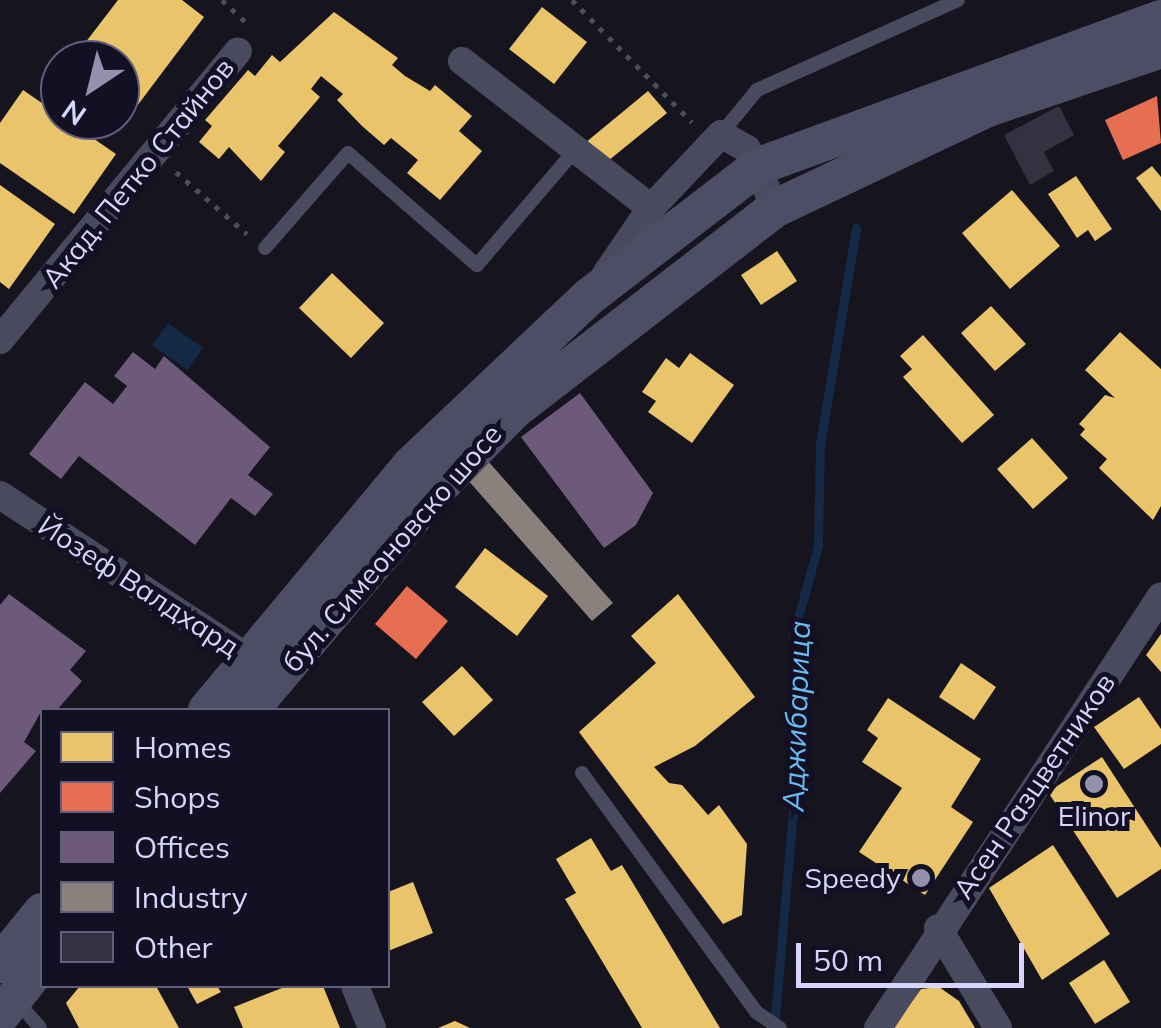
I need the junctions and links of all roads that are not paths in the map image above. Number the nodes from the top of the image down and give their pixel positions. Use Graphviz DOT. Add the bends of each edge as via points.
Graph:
graph roads {
  1 [pos="958,0"];
  2 [pos="1161,18"];
  3 [pos="1161,49"];
  4 [pos="238,51"];
  5 [pos="462,61"];
  6 [pos="716,138"];
  7 [pos="578,148"];
  8 [pos="759,166"];
  9 [pos="652,208"];
  10 [pos="776,208"];
  11 [pos="265,248"];
  12 [pos="590,296"];
  13 [pos="0,340"];
  14 [pos="0,495"];
  15 [pos="1161,596"];
  16 [pos="263,668"];
  17 [pos="213,708"];
  18 [pos="251,708"];
  19 [pos="582,773"];
  20 [pos="40,916"];
  21 [pos="938,928"];
  22 [pos="40,966"];
  23 [pos="355,988"];
  24 [pos="5,993"];
  25 [pos="40,1028"];
  26 [pos="372,1028"];
  27 [pos="780,1028"];
  28 [pos="878,1028"];
  29 [pos="998,1028"];
  1 -- 6 [label="lane" via="757,90"];
  2 -- 8 [label="main road, бул. Симеоновско шосе"];
  3 -- 10 [label="main road, бул. Симеоновско шосе" via="985,109"];
  4 -- 13 [label="street, Акад. Петко Стайнов"];
  5 -- 7 [label="street"];
  6 -- 8 [label="street" via="747,149"];
  6 -- 9 [label="street, бул. Симеоновско шосе"];
  7 -- 9 [label="street"];
  7 -- 11 [label="lane" via="476,265 348,153"];
  8 -- 10 [label="street"];
  8 -- 12 [label="main road, бул. Симеоновско шосе"];
  9 -- 12 [label="street, бул. Симеоновско шосе"];
  10 -- 16 [label="main road, бул. Симеоновско шосе" via="514,411"];
  12 -- 16 [label="main road, бул. Симеоновско шосе" via="411,465"];
  14 -- 16 [label="street, Йозеф Валдхард"];
  15 -- 21 [label="street, Асен Разцветников"];
  16 -- 17 [label="main road, бул. Симеоновско шосе"];
  16 -- 18 [label="main road, бул. Симеоновско шосе"];
  19 -- 27 [label="lane" via="756,1012"];
  20 -- 24 [label="main road"];
  21 -- 28 [label="street, Асен Разцветников"];
  21 -- 29 [label="street"];
  22 -- 24 [label="main road"];
  23 -- 26 [label="street"];
  24 -- 25 [label="lane"];
}
